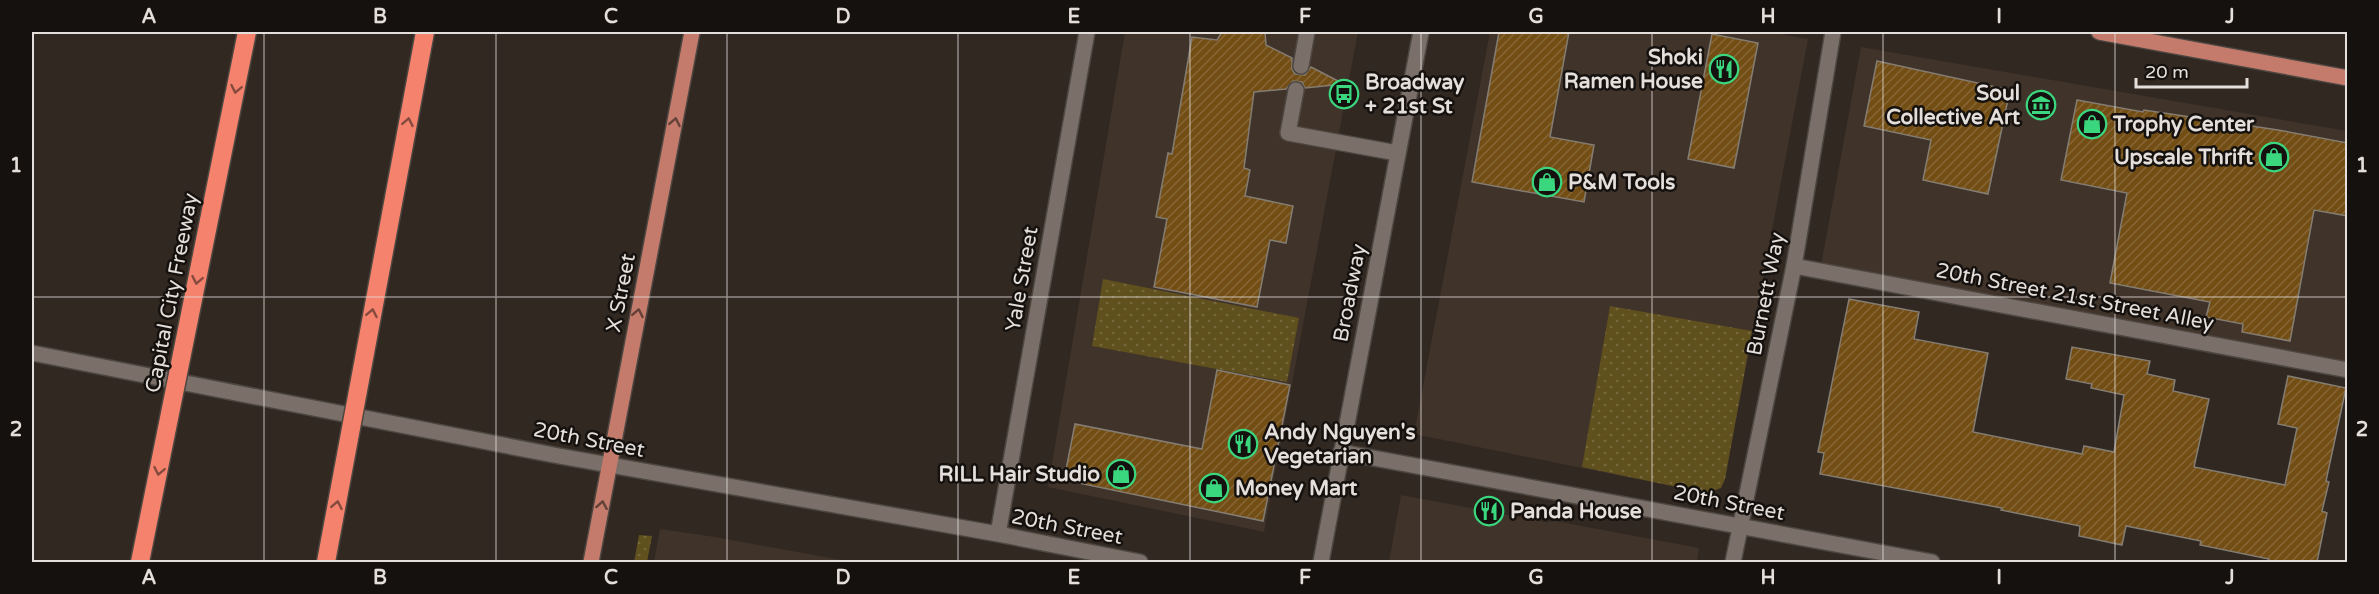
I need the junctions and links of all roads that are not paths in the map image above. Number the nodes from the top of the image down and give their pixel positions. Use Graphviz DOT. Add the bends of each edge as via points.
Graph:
graph roads {
  1 [pos="247,32"];
  2 [pos="425,32"];
  3 [pos="692,32"];
  4 [pos="1088,32"];
  5 [pos="1307,32"];
  6 [pos="1421,32"];
  7 [pos="1833,32"];
  8 [pos="2099,32"];
  9 [pos="1301,66"];
  10 [pos="2348,78"];
  11 [pos="1296,90"];
  12 [pos="1397,153"];
  13 [pos="1794,266"];
  14 [pos="32,353"];
  15 [pos="2348,370"];
  16 [pos="1341,452"];
  17 [pos="609,466"];
  18 [pos="1740,527"];
  19 [pos="998,534"];
  20 [pos="140,562"];
  21 [pos="326,562"];
  22 [pos="591,562"];
  23 [pos="1140,562"];
  24 [pos="1321,562"];
  25 [pos="1733,562"];
  26 [pos="1932,562"];
  1 -- 20 [label="highway, Capital City Freeway, one-way, bridge"];
  21 -- 2 [label="highway, one-way, bridge"];
  17 -- 3 [label="main road, X Street, one-way"];
  4 -- 19 [label="street, Yale Street"];
  5 -- 9 [label="street"];
  6 -- 12 [label="street, Broadway"];
  7 -- 13 [label="street, Burnett Way"];
  8 -- 10 [label="main road"];
  11 -- 12 [label="street" via="1288,133"];
  12 -- 16 [label="street, Broadway"];
  13 -- 15 [label="street, 20th Street 21st Street Alley"];
  13 -- 18 [label="street, Burnett Way"];
  14 -- 17 [label="street, 20th Street"];
  16 -- 18 [label="street, 20th Street"];
  16 -- 24 [label="street, Broadway"];
  17 -- 19 [label="street, 20th Street"];
  22 -- 17 [label="main road, X Street, one-way"];
  18 -- 25 [label="street, Burnett Way"];
  18 -- 26 [label="street, 20th Street"];
  19 -- 23 [label="street, 20th Street"];
}
